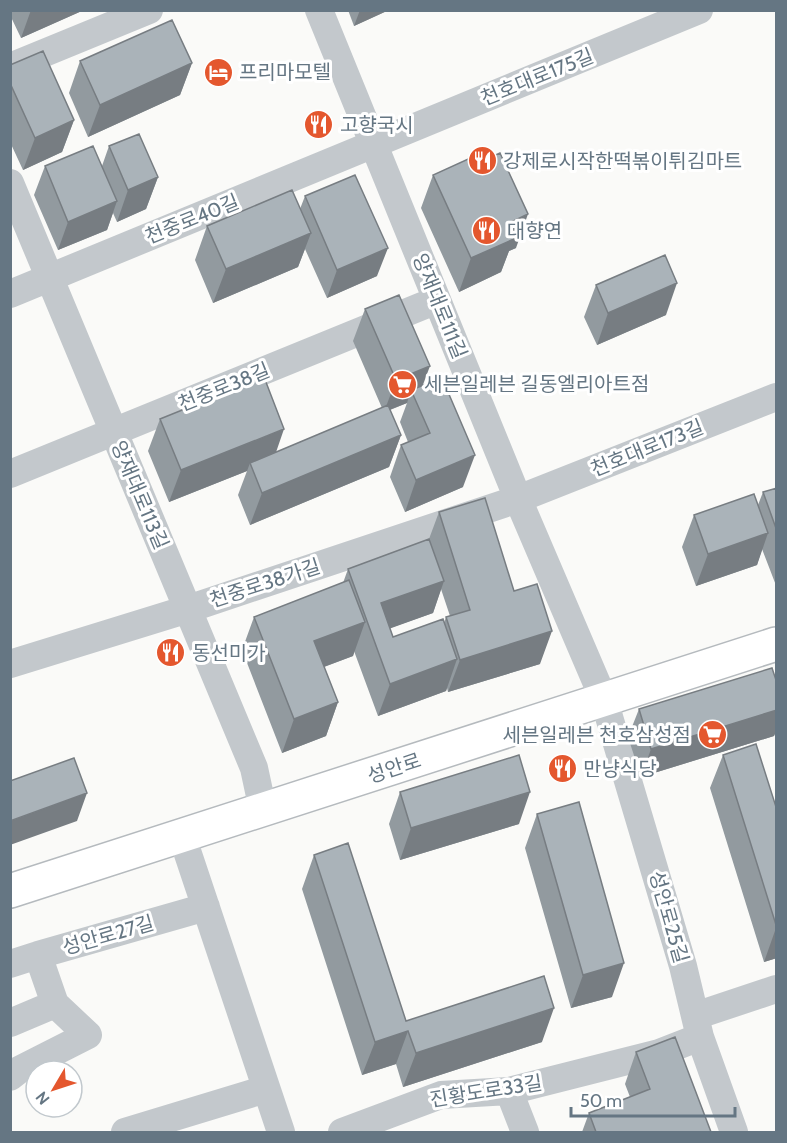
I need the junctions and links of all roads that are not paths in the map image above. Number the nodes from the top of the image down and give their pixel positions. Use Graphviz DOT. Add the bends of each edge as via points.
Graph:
graph roads {
  1 [pos="149,10"];
  2 [pos="319,10"];
  3 [pos="699,10"];
  4 [pos="10,67"];
  5 [pos="374,144"];
  6 [pos="10,183"];
  7 [pos="50,278"];
  8 [pos="10,294"];
  9 [pos="437,300"];
  10 [pos="777,397"];
  11 [pos="114,432"];
  12 [pos="10,474"];
  13 [pos="518,500"];
  14 [pos="188,609"];
  15 [pos="777,644"];
  16 [pos="10,664"];
  17 [pos="604,700"];
  18 [pos="263,810"];
  19 [pos="182,836"];
  20 [pos="10,891"];
  21 [pos="206,907"];
  22 [pos="38,955"];
  23 [pos="10,964"];
  24 [pos="775,993"];
  25 [pos="55,1004"];
  26 [pos="10,1023"];
  27 [pos="698,1026"];
  28 [pos="10,1077"];
  29 [pos="266,1089"];
  30 [pos="509,1091"];
  31 [pos="125,1132"];
  32 [pos="281,1132"];
  33 [pos="342,1132"];
  34 [pos="525,1132"];
  35 [pos="734,1132"];
  1 -- 4 [label="street"];
  2 -- 5 [label="street, 양재대로111길"];
  3 -- 5 [label="street, 천호대로175길"];
  5 -- 7 [label="street, 천중로40길"];
  5 -- 9 [label="street, 양재대로111길"];
  6 -- 7 [label="street, 양재대로113길"];
  7 -- 8 [label="street, 천중로40길"];
  7 -- 11 [label="street, 양재대로113길"];
  9 -- 11 [label="street, 천중로38길"];
  9 -- 13 [label="street, 양재대로111길"];
  10 -- 13 [label="street, 천호대로173길"];
  11 -- 12 [label="street, 천중로38길"];
  11 -- 14 [label="street, 양재대로113길"];
  13 -- 14 [label="street, 천중로38가길"];
  13 -- 17 [label="street, 양재대로111길"];
  14 -- 16 [label="street, 천중로38가길"];
  14 -- 18 [label="street, 양재대로113길" via="254,768"];
  15 -- 17 [label="main road, 성안로"];
  17 -- 18 [label="main road, 성안로"];
  17 -- 27 [label="street, 성안로25길" via="684,966"];
  18 -- 19 [label="main road, 성안로"];
  19 -- 20 [label="main road, 성안로"];
  19 -- 21 [label="street"];
  21 -- 22 [label="street, 성안로27길"];
  21 -- 29 [label="street"];
  22 -- 23 [label="street, 성안로27길"];
  22 -- 25 [label="street"];
  24 -- 27 [label="street, 진황도로33길"];
  25 -- 26 [label="street"];
  25 -- 28 [label="street" via="88,1035"];
  27 -- 30 [label="street, 진황도로33길" via="659,1053"];
  27 -- 35 [label="street, 성안로25길"];
  29 -- 31 [label="street"];
  29 -- 32 [label="street"];
  30 -- 33 [label="street, 진황도로33길" via="441,1095"];
  30 -- 34 [label="street"];
}
